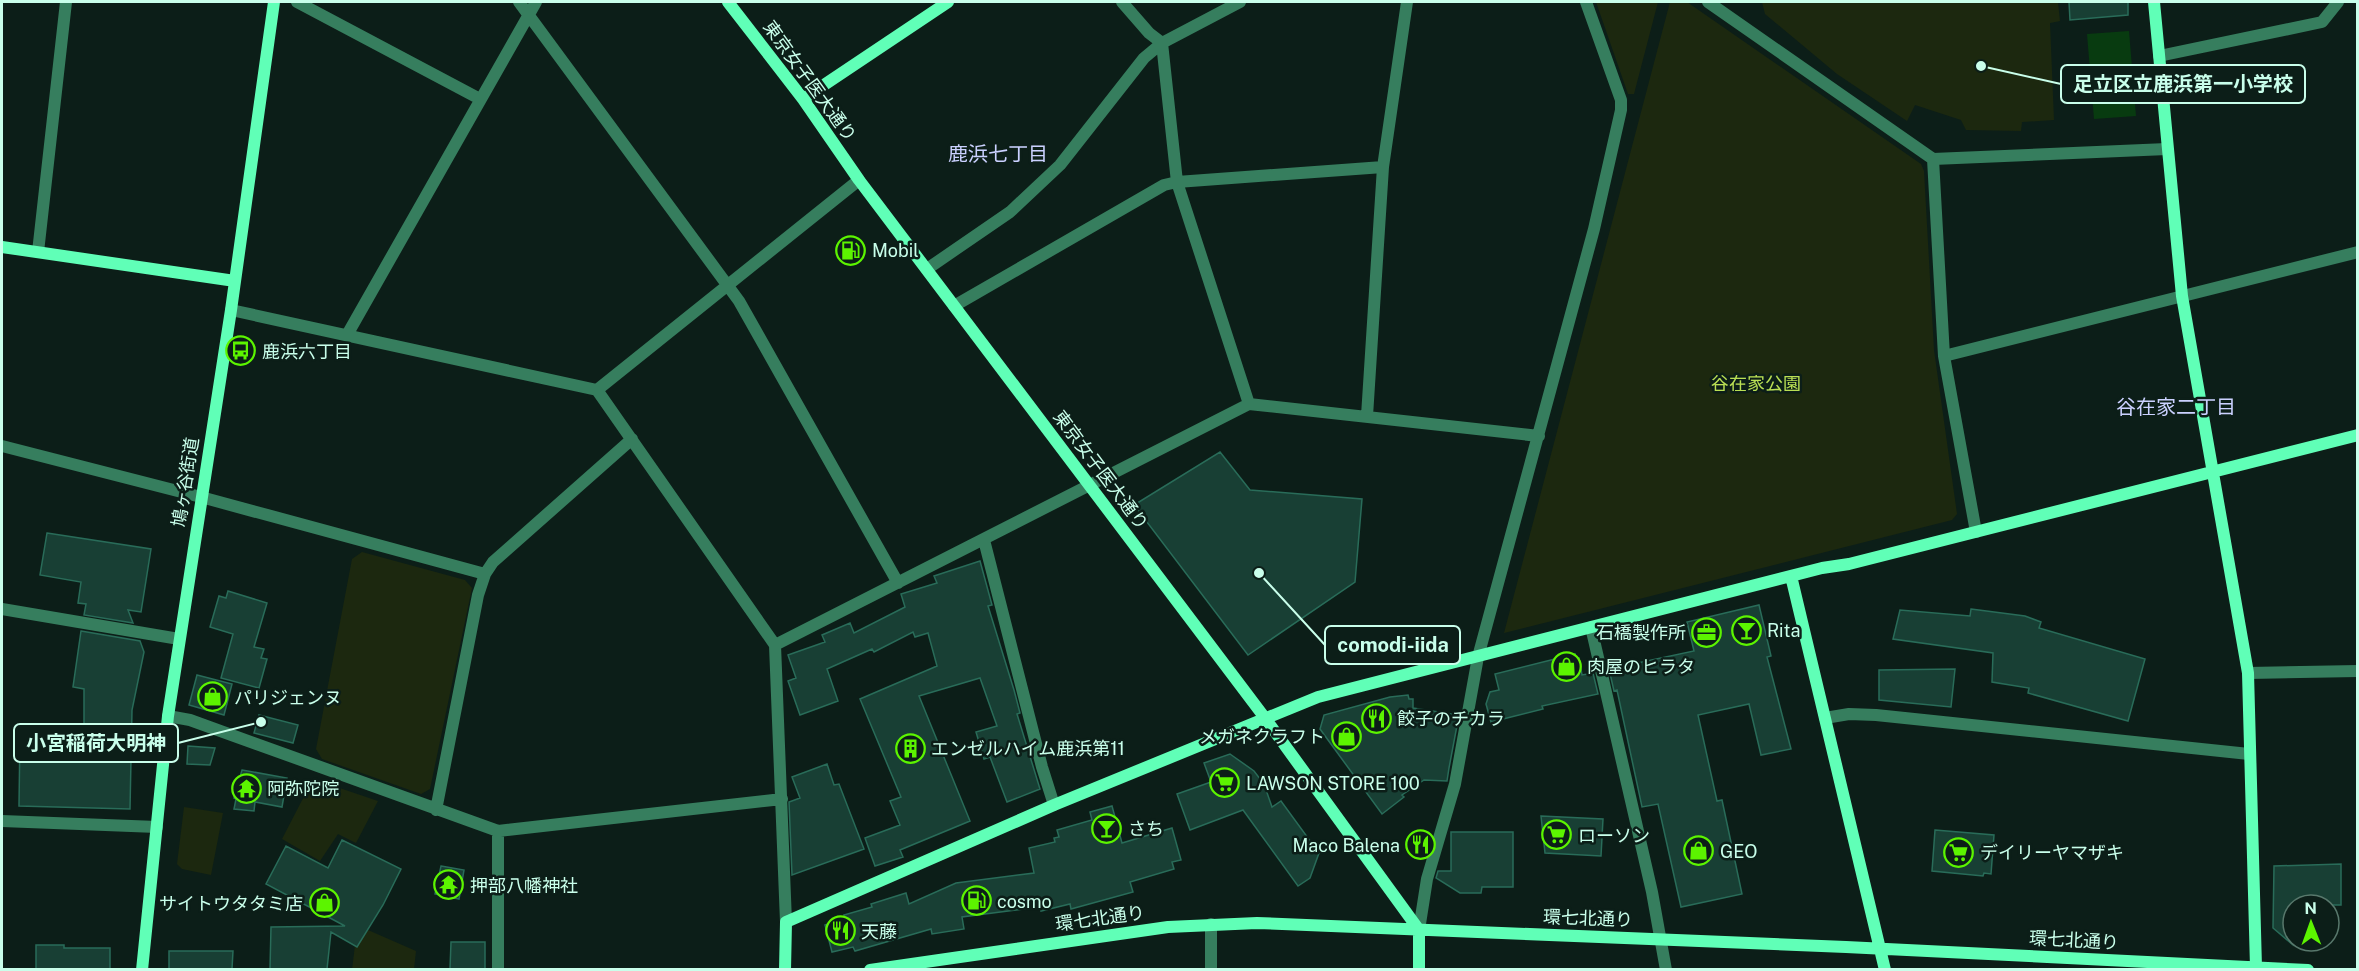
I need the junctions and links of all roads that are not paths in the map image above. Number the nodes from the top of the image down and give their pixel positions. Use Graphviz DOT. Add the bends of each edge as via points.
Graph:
graph roads {
  1 [pos="66,2"];
  2 [pos="274,2"];
  3 [pos="297,2"];
  4 [pos="519,2"];
  5 [pos="536,2"];
  6 [pos="729,2"];
  7 [pos="1122,2"];
  8 [pos="1240,2"];
  9 [pos="1407,2"];
  10 [pos="1587,2"];
  11 [pos="1708,2"];
  12 [pos="2154,2"];
  13 [pos="2338,2"];
  14 [pos="941,3"];
  15 [pos="528,14"];
  16 [pos="1162,43"];
  17 [pos="2159,56"];
  18 [pos="480,99"];
  19 [pos="803,99"];
  20 [pos="2167,149"];
  21 [pos="1933,159"];
  22 [pos="1383,167"];
  23 [pos="859,180"];
  24 [pos="1177,182"];
  25 [pos="2,247"];
  26 [pos="38,252"];
  27 [pos="2358,252"];
  28 [pos="927,269"];
  29 [pos="235,281"];
  30 [pos="726,286"];
  31 [pos="2182,296"];
  32 [pos="954,306"];
  33 [pos="231,310"];
  34 [pos="347,335"];
  35 [pos="1944,356"];
  36 [pos="597,390"];
  37 [pos="1249,404"];
  38 [pos="1367,416"];
  39 [pos="2358,435"];
  40 [pos="1539,436"];
  41 [pos="632,439"];
  42 [pos="2,446"];
  43 [pos="2213,472"];
  44 [pos="1090,486"];
  45 [pos="201,497"];
  46 [pos="1976,532"];
  47 [pos="984,540"];
  48 [pos="485,574"];
  49 [pos="1791,576"];
  50 [pos="898,583"];
  51 [pos="2,609"];
  52 [pos="1591,627"];
  53 [pos="179,639"];
  54 [pos="775,645"];
  55 [pos="1478,657"];
  56 [pos="2358,671"];
  57 [pos="2248,673"];
  58 [pos="168,716"];
  59 [pos="1264,718"];
  60 [pos="1826,718"];
  61 [pos="2249,754"];
  62 [pos="782,799"];
  63 [pos="1054,805"];
  64 [pos="436,810"];
  65 [pos="2,821"];
  66 [pos="157,827"];
  67 [pos="498,831"];
  68 [pos="786,922"];
  69 [pos="1211,924"];
  70 [pos="1419,930"];
  71 [pos="1660,939"];
  72 [pos="1880,949"];
  73 [pos="2256,967"];
  74 [pos="142,969"];
  75 [pos="498,969"];
  76 [pos="785,969"];
  77 [pos="870,969"];
  78 [pos="1211,969"];
  79 [pos="1419,969"];
  80 [pos="1666,969"];
  81 [pos="1885,969"];
  82 [pos="2308,969"];
  1 -- 26 [label="street"];
  2 -- 29 [label="street, 鳩ヶ谷街道"];
  3 -- 18 [label="street"];
  4 -- 15 [label="street"];
  5 -- 15 [label="street"];
  6 -- 19 [label="street, 東京女子医大通り"];
  7 -- 16 [label="street"];
  8 -- 16 [label="street"];
  9 -- 22 [label="street"];
  10 -- 40 [label="street" via="1621,100 1621,110"];
  11 -- 21 [label="street"];
  12 -- 17 [label="street"];
  13 -- 17 [label="street" via="2322,22"];
  14 -- 19 [label="street"];
  15 -- 18 [label="street"];
  15 -- 30 [label="street"];
  16 -- 24 [label="street"];
  16 -- 28 [label="street" via="1144,58 1060,165 1010,212"];
  17 -- 20 [label="street"];
  18 -- 34 [label="street"];
  19 -- 23 [label="street, 東京女子医大通り"];
  20 -- 21 [label="street"];
  20 -- 31 [label="street"];
  21 -- 35 [label="street"];
  22 -- 24 [label="street"];
  22 -- 38 [label="street"];
  23 -- 28 [label="street, 東京女子医大通り"];
  23 -- 30 [label="street"];
  24 -- 32 [label="street" via="1164,185"];
  24 -- 37 [label="street"];
  25 -- 26 [label="street"];
  26 -- 29 [label="street"];
  27 -- 31 [label="street"];
  28 -- 32 [label="street, 東京女子医大通り"];
  29 -- 33 [label="street, 鳩ヶ谷街道"];
  30 -- 36 [label="street"];
  30 -- 50 [label="street"];
  31 -- 35 [label="street"];
  31 -- 43 [label="street"];
  32 -- 44 [label="street, 東京女子医大通り"];
  33 -- 34 [label="street"];
  33 -- 45 [label="street, 鳩ヶ谷街道"];
  34 -- 36 [label="street"];
  35 -- 46 [label="street"];
  36 -- 41 [label="street"];
  37 -- 38 [label="street"];
  37 -- 44 [label="street"];
  38 -- 40 [label="street"];
  39 -- 43 [label="street"];
  40 -- 55 [label="street"];
  41 -- 48 [label="street"];
  41 -- 54 [label="street"];
  42 -- 45 [label="street"];
  43 -- 46 [label="street"];
  43 -- 57 [label="street"];
  44 -- 47 [label="street"];
  44 -- 59 [label="street, 東京女子医大通り"];
  45 -- 48 [label="street"];
  45 -- 53 [label="street, 鳩ヶ谷街道"];
  46 -- 49 [label="street"];
  47 -- 50 [label="street"];
  47 -- 63 [label="street"];
  48 -- 64 [label="street"];
  49 -- 52 [label="street"];
  49 -- 60 [label="street"];
  50 -- 54 [label="street"];
  51 -- 53 [label="street"];
  52 -- 55 [label="street"];
  52 -- 71 [label="street"];
  53 -- 58 [label="street, 鳩ヶ谷街道"];
  54 -- 62 [label="street"];
  55 -- 59 [label="street" via="1318,697"];
  55 -- 70 [label="street" via="1455,784 1427,879"];
  56 -- 57 [label="street"];
  57 -- 61 [label="street"];
  58 -- 64 [label="street" via="190,720"];
  58 -- 66 [label="street, 鳩ヶ谷街道"];
  59 -- 63 [label="street"];
  59 -- 70 [label="street, 東京女子医大通り"];
  60 -- 61 [label="street" via="1876,715"];
  60 -- 72 [label="street"];
  61 -- 73 [label="street"];
  62 -- 67 [label="street"];
  62 -- 68 [label="street"];
  63 -- 68 [label="street"];
  64 -- 67 [label="street"];
  65 -- 66 [label="street"];
  66 -- 74 [label="street, 鳩ヶ谷街道"];
  67 -- 75 [label="street"];
  68 -- 76 [label="street"];
  69 -- 70 [label="street, 環七北通り"];
  69 -- 77 [label="street, 環七北通り"];
  69 -- 78 [label="street"];
  70 -- 71 [label="street, 環七北通り"];
  70 -- 79 [label="street"];
  71 -- 72 [label="street, 環七北通り"];
  71 -- 80 [label="street"];
  72 -- 73 [label="street, 環七北通り"];
  72 -- 81 [label="street"];
  73 -- 82 [label="street, 環七北通り"];
}
